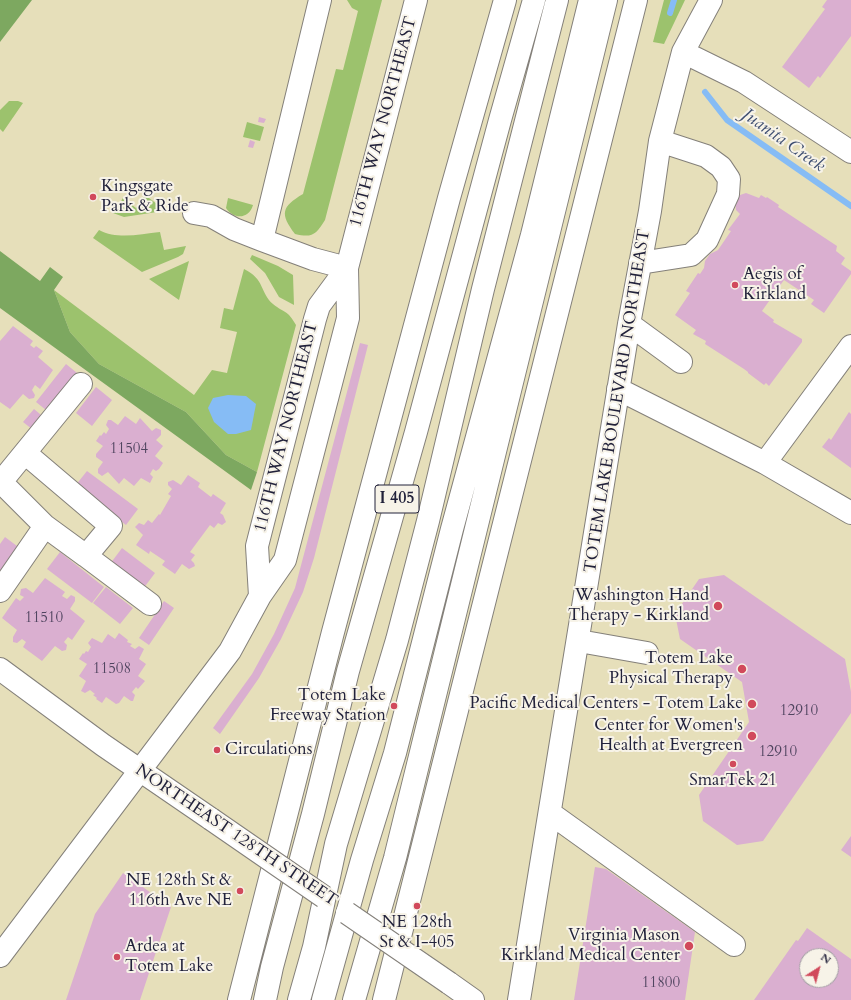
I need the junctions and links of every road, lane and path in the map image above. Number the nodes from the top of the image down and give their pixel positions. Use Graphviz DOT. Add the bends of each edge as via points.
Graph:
graph roads {
  1 [pos="320,0"];
  2 [pos="416,0"];
  3 [pos="505,0"];
  4 [pos="534,0"];
  5 [pos="557,0"];
  6 [pos="590,0"];
  7 [pos="606,0"];
  8 [pos="636,0"];
  9 [pos="711,0"];
  10 [pos="683,52"];
  11 [pos="660,140"];
  12 [pos="851,152"];
  13 [pos="194,213"];
  14 [pos="262,240"];
  15 [pos="640,262"];
  16 [pos="347,268"];
  17 [pos="629,324"];
  18 [pos="851,346"];
  19 [pos="681,362"];
  20 [pos="82,384"];
  21 [pos="618,388"];
  22 [pos="25,453"];
  23 [pos="765,463"];
  24 [pos="851,513"];
  25 [pos="45,526"];
  26 [pos="86,556"];
  27 [pos="0,591"];
  28 [pos="260,596"];
  29 [pos="150,604"];
  30 [pos="578,641"];
  31 [pos="648,653"];
  32 [pos="0,669"];
  33 [pos="140,771"];
  34 [pos="550,813"];
  35 [pos="324,897"];
  36 [pos="347,913"];
  37 [pos="734,945"];
  38 [pos="0,956"];
  39 [pos="239,998"];
  40 [pos="265,1000"];
  41 [pos="299,1000"];
  42 [pos="323,1000"];
  43 [pos="354,1000"];
  44 [pos="384,1000"];
  45 [pos="473,1000"];
  46 [pos="519,1000"];
  1 -- 14 [label="main road"];
  2 -- 16 [label="main road, 116TH WAY NORTHEAST"];
  3 -- 39 [label="main road, I 405" via="341,602"];
  4 -- 40 [label="main road, I 405" via="348,671"];
  5 -- 35 [label="main road" via="483,289 428,521 397,640 336,844"];
  6 -- 36 [label="main road" via="530,240 395,753"];
  7 -- 43 [label="main road" via="395,858"];
  8 -- 44 [label="main road"];
  9 -- 10 [label="main road, TOTEM LAKE BOULEVARD NORTHEAST"];
  10 -- 11 [label="main road, TOTEM LAKE BOULEVARD NORTHEAST"];
  10 -- 12 [label="main road" via="744,82"];
  11 -- 15 [label="main road, TOTEM LAKE BOULEVARD NORTHEAST"];
  11 -- 15 [label="main road" via="706,156 721,167 729,179 728,194 707,240 691,255"];
  13 -- 14 [label="main road" via="211,216"];
  14 -- 16 [label="main road" via="313,259"];
  15 -- 17 [label="main road, TOTEM LAKE BOULEVARD NORTHEAST"];
  16 -- 28 [label="main road, 116TH WAY NORTHEAST" via="348,318 285,560"];
  16 -- 28 [label="main road, 116TH WAY NORTHEAST" via="318,306 257,546"];
  17 -- 19 [label="main road"];
  17 -- 21 [label="main road, TOTEM LAKE BOULEVARD NORTHEAST"];
  18 -- 23 [label="main road"];
  20 -- 22 [label="main road"];
  21 -- 23 [label="main road"];
  21 -- 30 [label="main road, TOTEM LAKE BOULEVARD NORTHEAST"];
  22 -- 25 [label="main road" via="1,482"];
  22 -- 26 [label="main road" via="111,526"];
  23 -- 24 [label="main road"];
  25 -- 26 [label="main road"];
  25 -- 27 [label="main road"];
  26 -- 29 [label="main road"];
  28 -- 33 [label="main road, 116TH WAY NORTHEAST" via="230,651"];
  30 -- 31 [label="main road"];
  30 -- 34 [label="main road, TOTEM LAKE BOULEVARD NORTHEAST"];
  32 -- 33 [label="main road, NORTHEAST 128TH STREET"];
  33 -- 35 [label="main road, NORTHEAST 128TH STREET, bridge"];
  33 -- 38 [label="main road, 116TH WAY NORTHEAST"];
  34 -- 37 [label="main road"];
  34 -- 46 [label="main road, TOTEM LAKE BOULEVARD NORTHEAST"];
  35 -- 36 [label="main road, NORTHEAST 128TH STREET"];
  35 -- 41 [label="main road"];
  36 -- 42 [label="main road"];
  36 -- 45 [label="main road, NORTHEAST 128TH STREET, bridge"];
}
